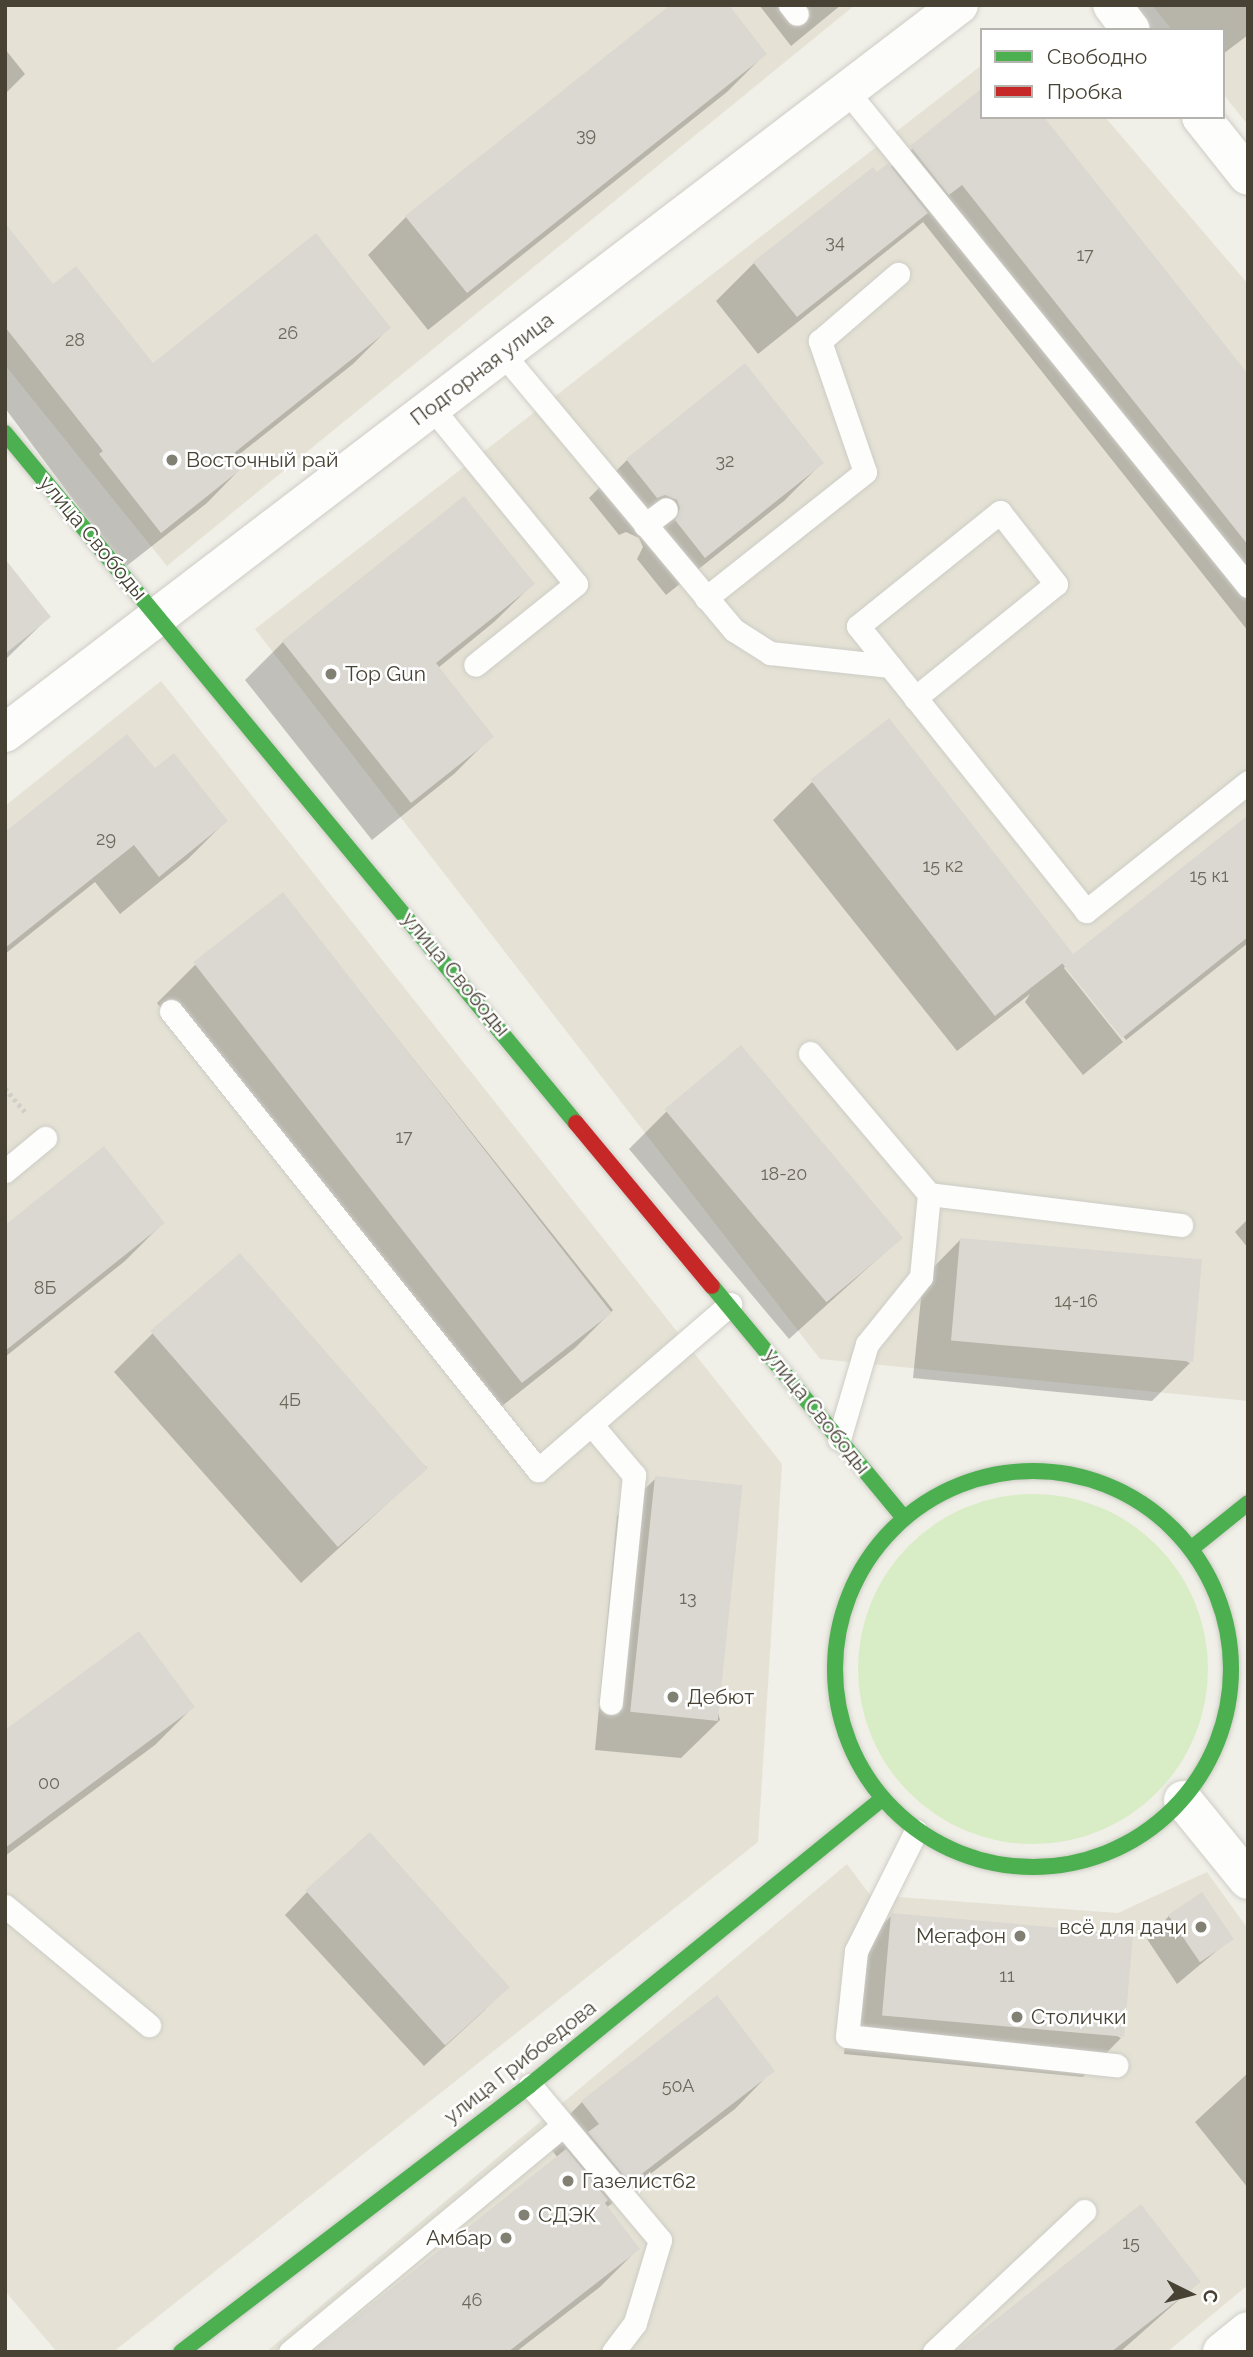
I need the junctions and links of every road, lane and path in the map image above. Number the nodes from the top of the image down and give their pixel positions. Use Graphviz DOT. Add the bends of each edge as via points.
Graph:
graph roads {
  1 [pos="959,5"];
  2 [pos="1112,5"];
  3 [pos="1129,28"];
  4 [pos="847,91"];
  5 [pos="1203,119"];
  6 [pos="1248,176"];
  7 [pos="898,274"];
  8 [pos="503,354"];
  9 [pos="432,408"];
  10 [pos="5,433"];
  11 [pos="666,509"];
  12 [pos="645,525"];
  13 [pos="1248,586"];
  14 [pos="706,598"];
  15 [pos="159,616"];
  16 [pos="475,665"];
  17 [pos="890,666"];
  18 [pos="915,698"];
  19 [pos="5,733"];
  20 [pos="1248,782"];
  21 [pos="172,1011"];
  22 [pos="810,1053"];
  23 [pos="45,1138"];
  24 [pos="5,1171"];
  25 [pos="929,1194"];
  26 [pos="1181,1225"];
  27 [pos="730,1304"];
  28 [pos="591,1424"];
  29 [pos="839,1439"];
  30 [pos="1248,1503"];
  31 [pos="903,1517"];
  32 [pos="1192,1549"];
  33 [pos="611,1703"];
  34 [pos="881,1800"];
  35 [pos="1183,1800"];
  36 [pos="916,1831"];
  37 [pos="1248,1880"];
  38 [pos="5,1906"];
  39 [pos="149,2025"];
  40 [pos="1116,2065"];
  41 [pos="530,2085"];
  42 [pos="563,2125"];
  43 [pos="1084,2211"];
  44 [pos="1248,2331"];
  45 [pos="181,2352"];
  46 [pos="290,2352"];
  47 [pos="614,2352"];
  48 [pos="934,2352"];
  49 [pos="1222,2352"];
  1 -- 4 [label="street, Подгорная улица"];
  2 -- 3 [label="street"];
  4 -- 8 [label="street, Подгорная улица"];
  4 -- 13 [label="lane"];
  5 -- 6 [label="street"];
  7 -- 14 [label="lane" via="820,341 865,472"];
  8 -- 9 [label="street, Подгорная улица"];
  8 -- 12 [label="lane"];
  9 -- 15 [label="street, Подгорная улица"];
  9 -- 16 [label="lane" via="576,584"];
  10 -- 15 [label="main road, улица Свободы"];
  11 -- 12 [label="lane"];
  12 -- 14 [label="lane"];
  14 -- 17 [label="lane" via="734,630 770,653"];
  15 -- 19 [label="street, Подгорная улица"];
  15 -- 27 [label="main road, улица Свободы"];
  17 -- 18 [label="lane"];
  17 -- 18 [label="lane" via="858,626 1000,512 1056,584"];
  18 -- 20 [label="lane" via="1086,911"];
  21 -- 28 [label="lane" via="538,1470"];
  22 -- 25 [label="lane"];
  23 -- 24 [label="lane"];
  25 -- 26 [label="lane"];
  25 -- 29 [label="lane" via="921,1277 867,1344"];
  27 -- 28 [label="lane"];
  27 -- 29 [label="main road, улица Свободы"];
  28 -- 33 [label="lane" via="634,1475"];
  29 -- 31 [label="main road, улица Свободы"];
  30 -- 32 [label="main road"];
  31 -- 32 [label="main road" via="973,1478 1035,1468 1110,1486 1147,1505"];
  31 -- 34 [label="main road" via="863,1562 838,1622 834,1686 853,1757"];
  32 -- 35 [label="main road" via="1227,1620 1233,1673 1220,1740"];
  34 -- 36 [label="main road"];
  34 -- 41 [label="main road, улица Грибоедова"];
  35 -- 36 [label="main road" via="1130,1844 1069,1866 977,1861"];
  35 -- 37 [label="street"];
  36 -- 40 [label="lane" via="856,1951 848,2036"];
  38 -- 39 [label="lane"];
  41 -- 42 [label="lane"];
  41 -- 45 [label="main road, улица Грибоедова"];
  42 -- 46 [label="lane"];
  42 -- 47 [label="lane" via="660,2240 635,2323"];
  43 -- 48 [label="lane"];
  44 -- 49 [label="street"];
}
